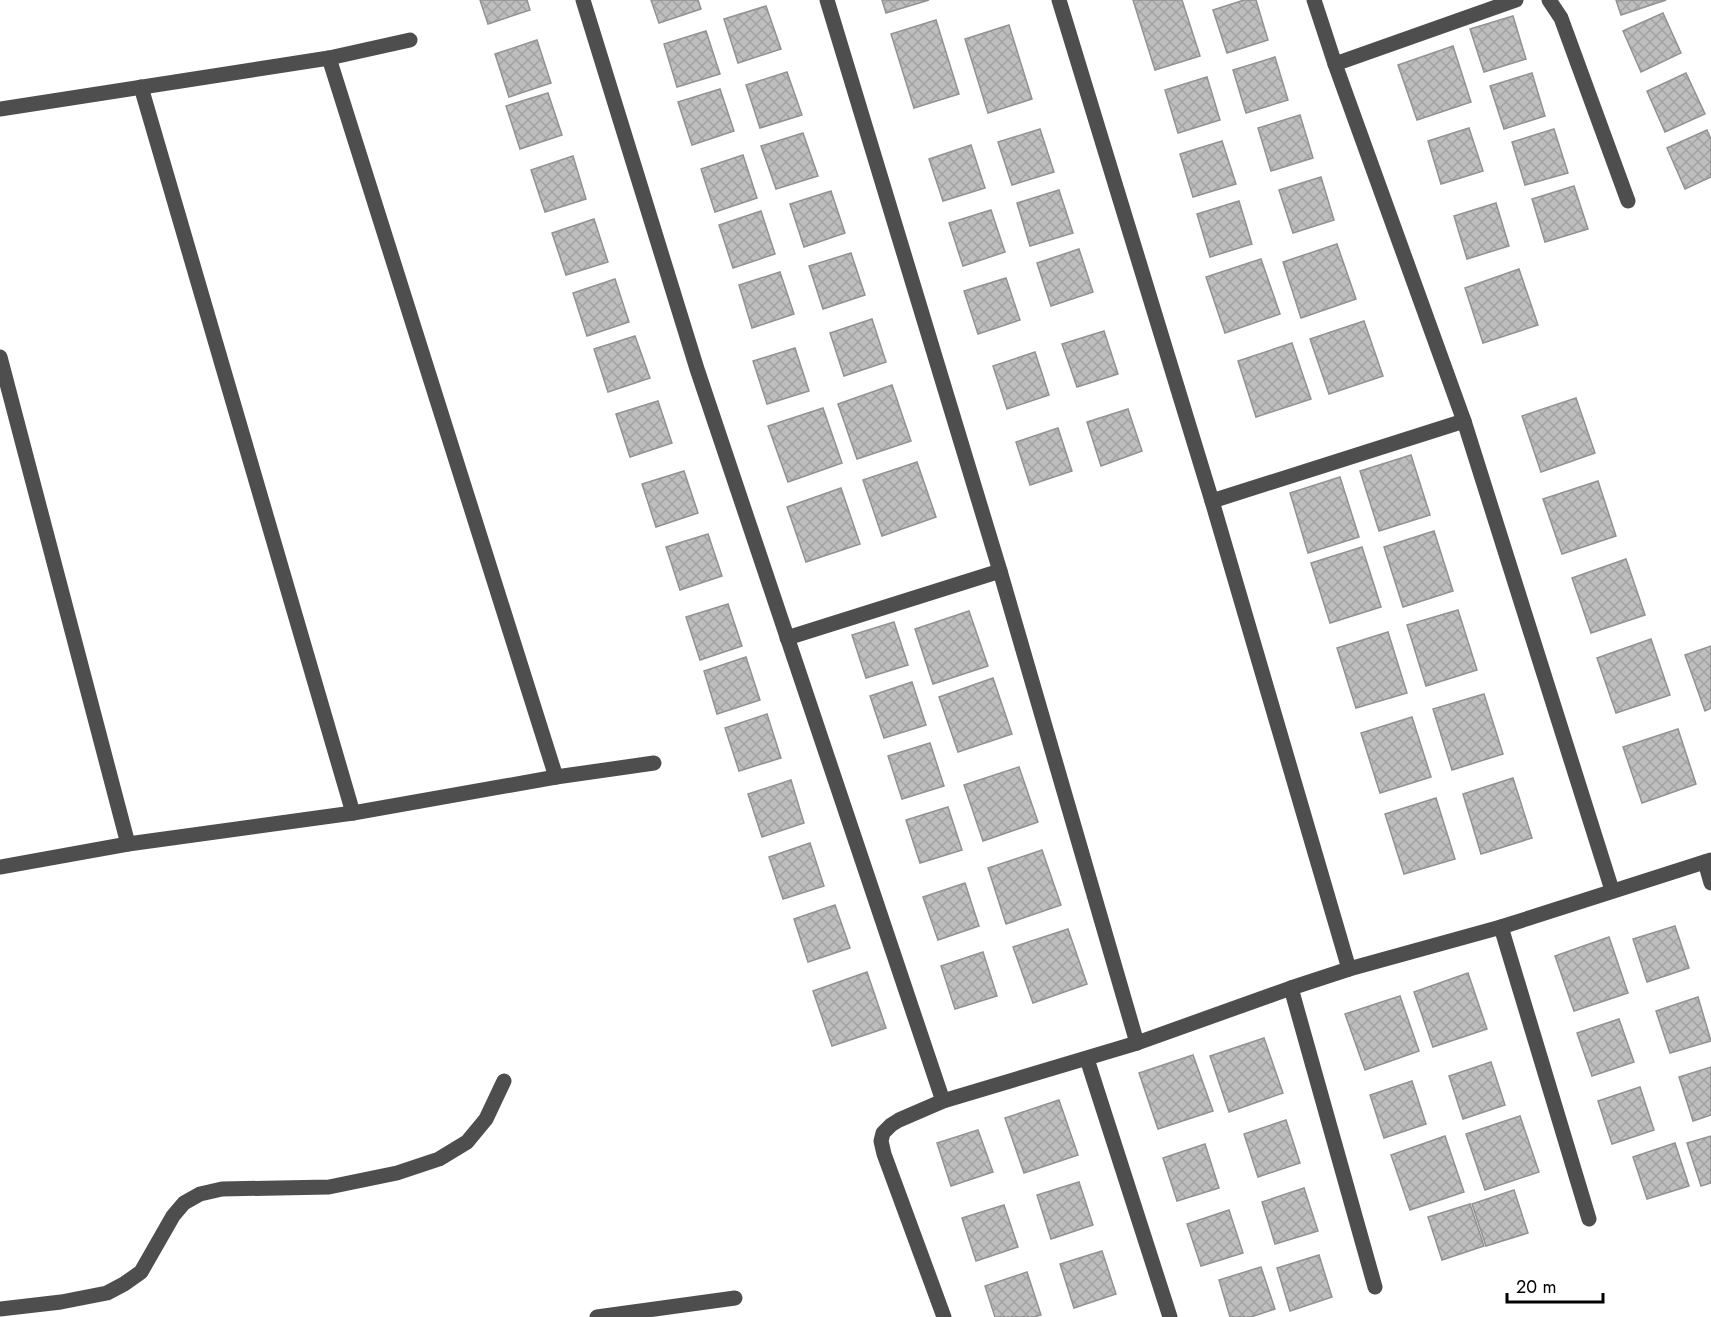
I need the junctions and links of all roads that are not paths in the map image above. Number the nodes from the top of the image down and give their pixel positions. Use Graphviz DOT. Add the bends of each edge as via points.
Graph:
graph roads {
  1 [pos="583,0"];
  2 [pos="827,0"];
  3 [pos="1059,0"];
  4 [pos="1314,0"];
  5 [pos="1516,0"];
  6 [pos="1549,0"];
  7 [pos="410,40"];
  8 [pos="329,58"];
  9 [pos="1335,64"];
  10 [pos="141,87"];
  11 [pos="0,109"];
  12 [pos="1629,201"];
  13 [pos="0,357"];
  14 [pos="1464,422"];
  15 [pos="1212,501"];
  16 [pos="1000,571"];
  17 [pos="787,638"];
  18 [pos="654,763"];
  19 [pos="556,777"];
  20 [pos="353,813"];
  21 [pos="128,844"];
  22 [pos="1708,861"];
  23 [pos="0,867"];
  24 [pos="1711,883"];
  25 [pos="1612,890"];
  26 [pos="1501,927"];
  27 [pos="1349,969"];
  28 [pos="1291,988"];
  29 [pos="1137,1043"];
  30 [pos="1087,1059"];
  31 [pos="504,1081"];
  32 [pos="943,1101"];
  33 [pos="1588,1220"];
  34 [pos="1375,1287"];
  35 [pos="735,1298"];
  36 [pos="0,1309"];
  37 [pos="597,1317"];
  38 [pos="944,1317"];
  39 [pos="1170,1317"];
  1 -- 17 [label="street" via="697,369"];
  2 -- 16 [label="street"];
  3 -- 15 [label="street"];
  4 -- 9 [label="street"];
  5 -- 9 [label="street"];
  6 -- 12 [label="street" via="1561,18"];
  7 -- 8 [label="street"];
  8 -- 10 [label="street"];
  8 -- 19 [label="street"];
  9 -- 14 [label="street"];
  10 -- 11 [label="street"];
  10 -- 20 [label="street"];
  13 -- 21 [label="street"];
  14 -- 15 [label="street"];
  14 -- 25 [label="street"];
  15 -- 27 [label="street"];
  16 -- 17 [label="street"];
  16 -- 29 [label="street"];
  17 -- 32 [label="street"];
  18 -- 19 [label="street"];
  19 -- 20 [label="street"];
  20 -- 21 [label="street"];
  21 -- 23 [label="street"];
  22 -- 24 [label="street"];
  22 -- 25 [label="street"];
  25 -- 26 [label="street"];
  26 -- 27 [label="street"];
  26 -- 33 [label="street"];
  27 -- 28 [label="street"];
  28 -- 29 [label="street"];
  28 -- 34 [label="street"];
  29 -- 30 [label="street"];
  30 -- 32 [label="street"];
  30 -- 39 [label="street"];
  31 -- 36 [label="street" via="486,1119 467,1142 440,1159 397,1173 329,1187 222,1189 200,1194 184,1203 173,1216 141,1272 124,1284 107,1293"];
  32 -- 38 [label="street" via="891,1125 881,1141"];
  35 -- 37 [label="street"];
}
